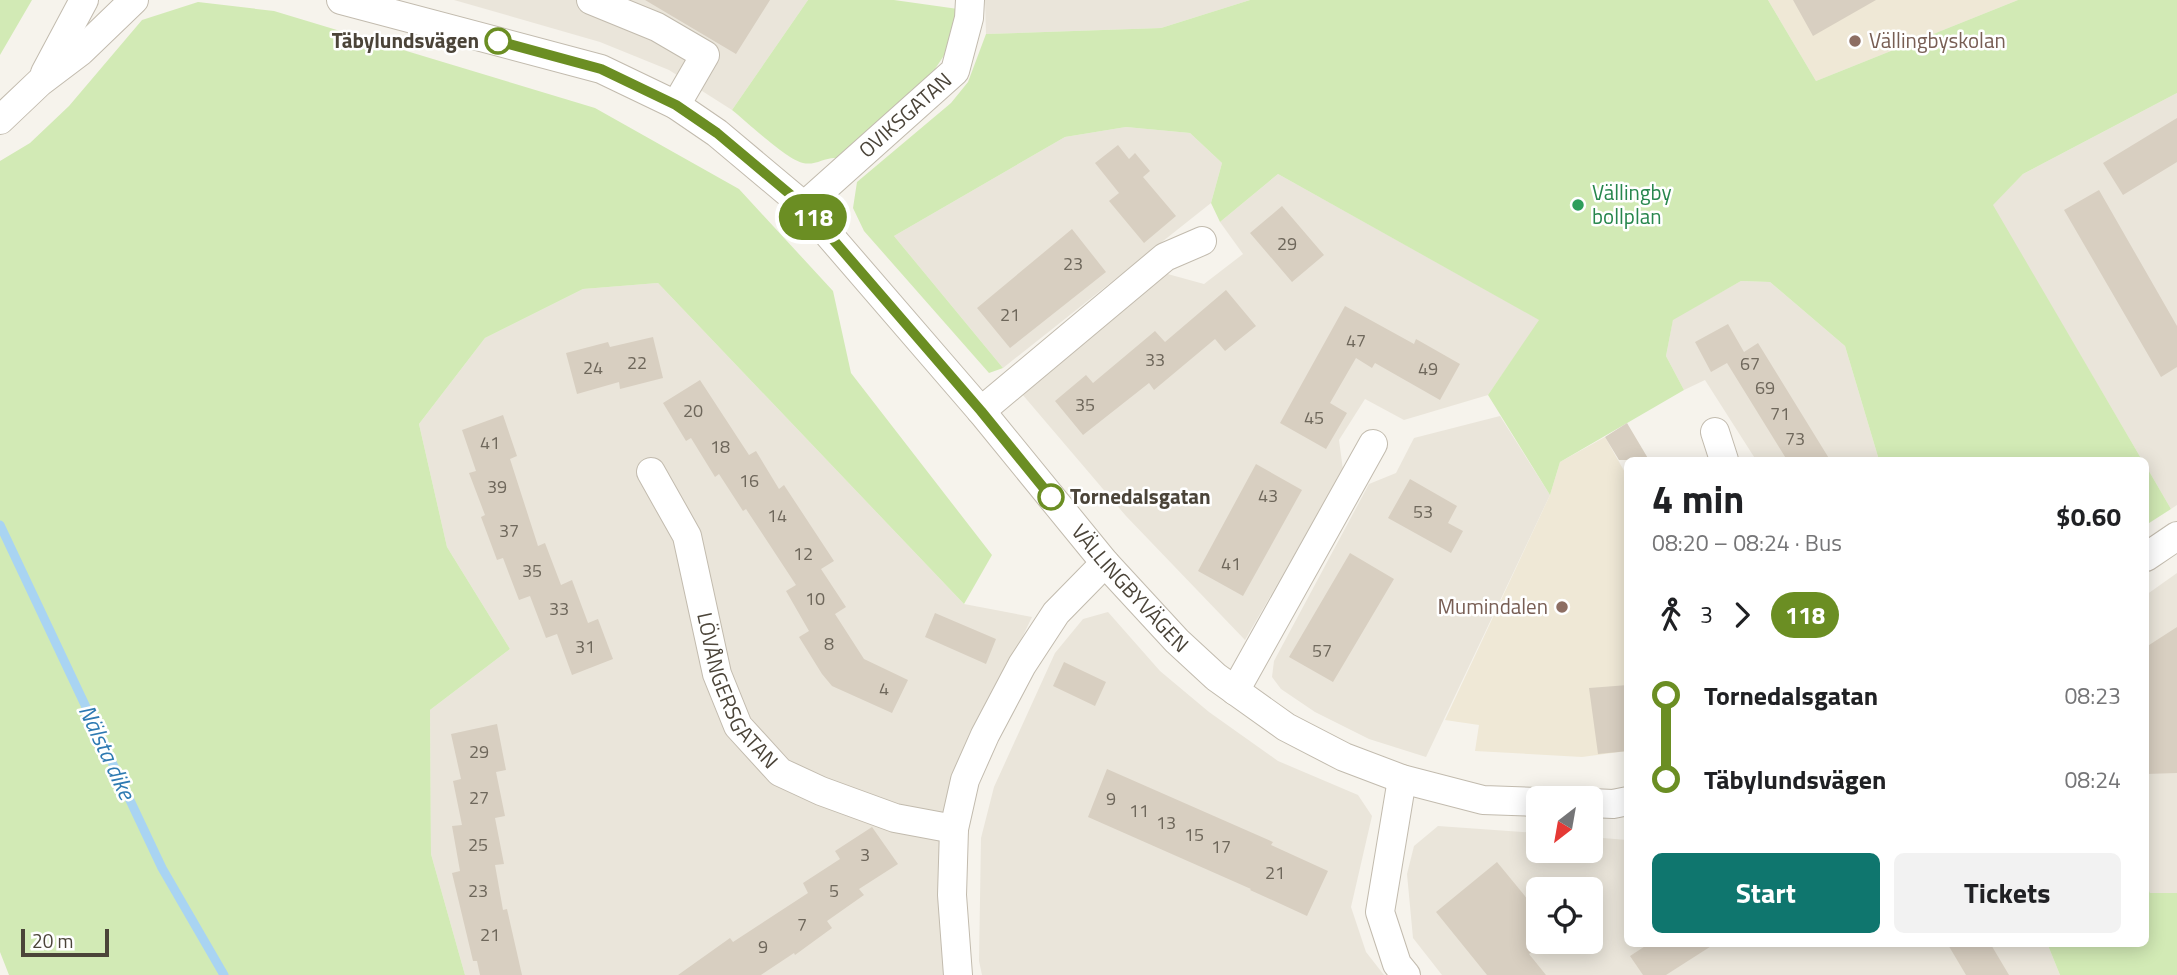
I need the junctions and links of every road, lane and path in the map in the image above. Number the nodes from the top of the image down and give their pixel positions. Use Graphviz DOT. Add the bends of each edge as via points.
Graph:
graph roads {
  1 [pos="84,0"];
  2 [pos="134,0"];
  3 [pos="342,0"];
  4 [pos="592,0"];
  5 [pos="970,0"];
  6 [pos="40,82"];
  7 [pos="676,105"];
  8 [pos="0,120"];
  9 [pos="804,206"];
  10 [pos="1202,241"];
  11 [pos="981,411"];
  12 [pos="1715,432"];
  13 [pos="1373,444"];
  14 [pos="1723,457"];
  15 [pos="651,472"];
  16 [pos="2177,536"];
  17 [pos="2149,555"];
  18 [pos="1105,563"];
  19 [pos="1235,691"];
  20 [pos="1402,779"];
  21 [pos="1526,802"];
  22 [pos="1624,802"];
  23 [pos="1603,804"];
  24 [pos="954,829"];
  25 [pos="958,975"];
  26 [pos="1406,975"];
  1 -- 6 [label="street"];
  2 -- 6 [label="street" via="81,51"];
  3 -- 7 [label="street, VÄLLINGBYVÄGEN" via="601,69"];
  4 -- 7 [label="street" via="657,27 705,55"];
  5 -- 9 [label="street, OVIKSGATAN" via="955,71"];
  6 -- 8 [label="street"];
  7 -- 9 [label="street, VÄLLINGBYVÄGEN"];
  9 -- 11 [label="street, VÄLLINGBYVÄGEN"];
  10 -- 11 [label="street" via="1165,257"];
  11 -- 18 [label="street, VÄLLINGBYVÄGEN"];
  12 -- 14 [label="street"];
  13 -- 19 [label="street"];
  15 -- 24 [label="street, LÖVÅNGERSGATAN" via="687,536 717,674 738,726 780,772 895,818"];
  16 -- 17 [label="street"];
  18 -- 19 [label="street, VÄLLINGBYVÄGEN" via="1177,641"];
  18 -- 24 [label="street" via="1056,613 1022,665 965,780"];
  19 -- 20 [label="street, VÄLLINGBYVÄGEN" via="1286,727 1344,757"];
  20 -- 21 [label="street, VÄLLINGBYVÄGEN" via="1483,800"];
  20 -- 26 [label="street" via="1380,912 1397,964"];
  22 -- 23 [label="street"];
  24 -- 25 [label="street" via="952,895"];
}
